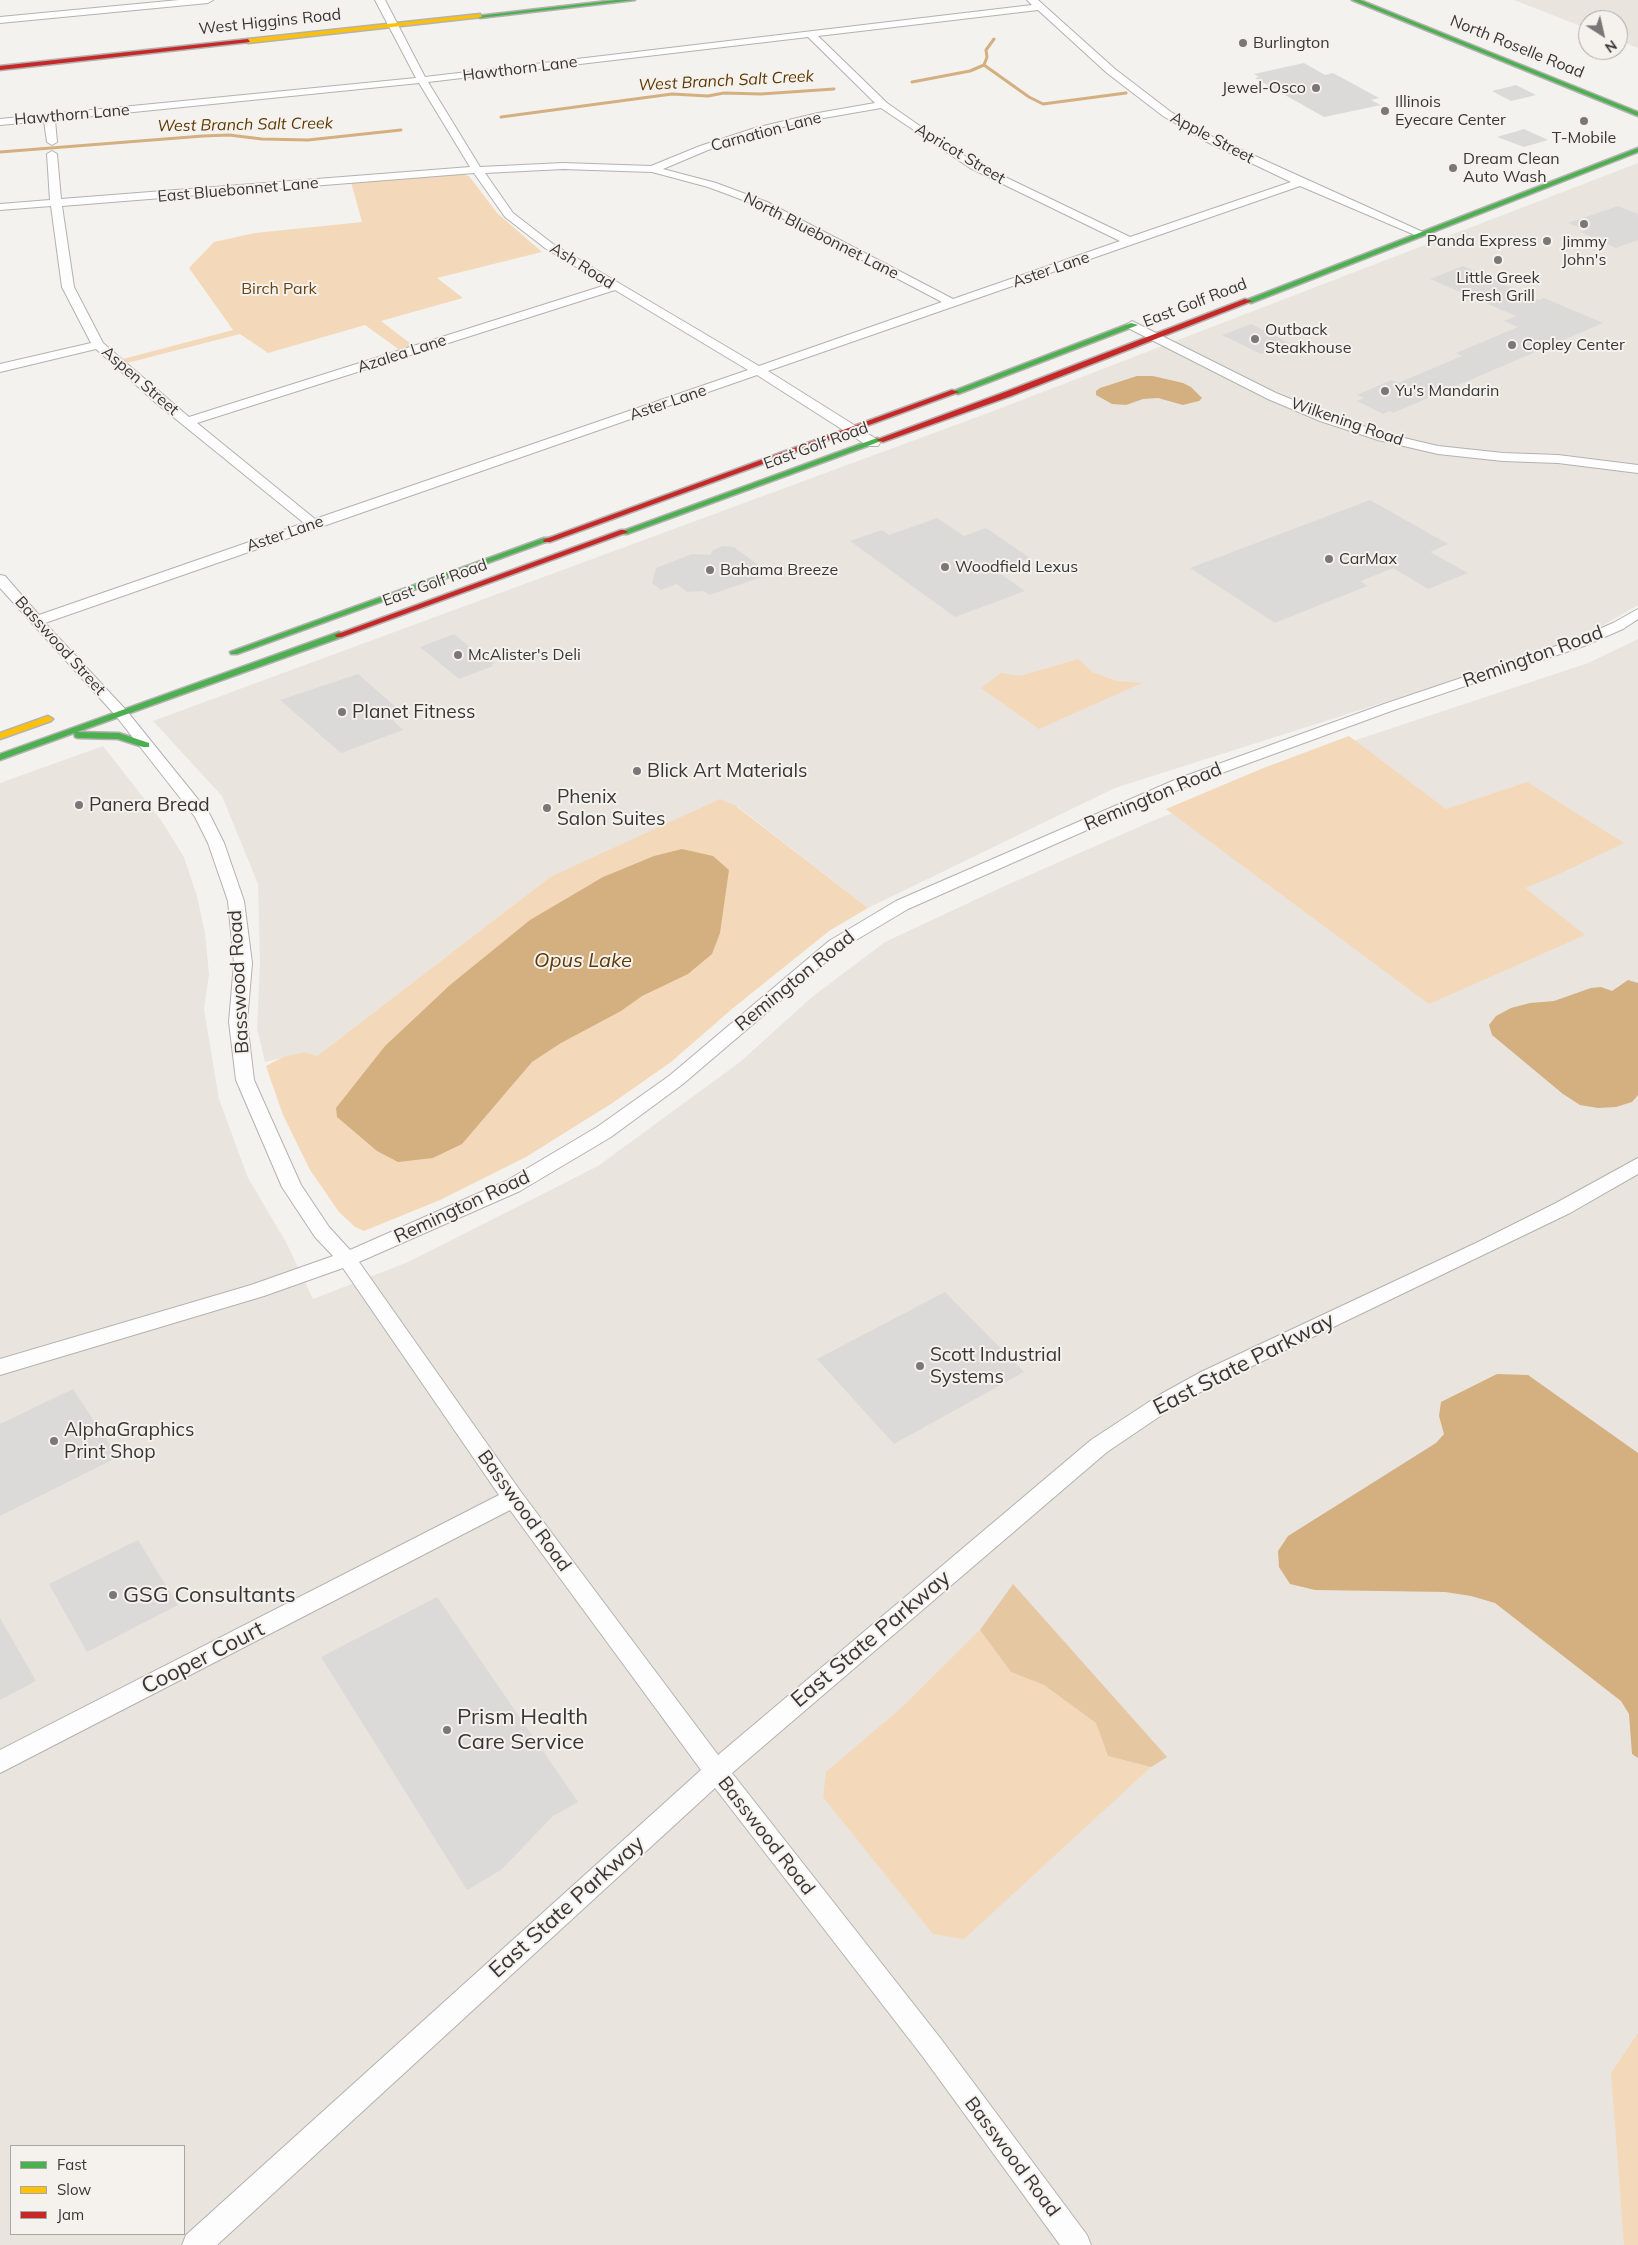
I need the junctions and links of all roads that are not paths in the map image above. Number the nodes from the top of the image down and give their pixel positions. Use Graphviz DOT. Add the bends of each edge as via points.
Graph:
graph roads {
  1 [pos="208,0"];
  2 [pos="380,0"];
  3 [pos="534,0"];
  4 [pos="632,0"];
  5 [pos="1355,0"];
  6 [pos="1384,0"];
  7 [pos="1036,3"];
  8 [pos="0,20"];
  9 [pos="391,20"];
  10 [pos="810,35"];
  11 [pos="0,56"];
  12 [pos="1531,58"];
  13 [pos="0,68"];
  14 [pos="422,80"];
  15 [pos="883,105"];
  16 [pos="1638,114"];
  17 [pos="49,117"];
  18 [pos="0,122"];
  19 [pos="1638,150"];
  20 [pos="652,169"];
  21 [pos="476,170"];
  22 [pos="1300,182"];
  23 [pos="56,204"];
  24 [pos="0,207"];
  25 [pos="1411,217"];
  26 [pos="1394,223"];
  27 [pos="1376,230"];
  28 [pos="1419,233"];
  29 [pos="1131,242"];
  30 [pos="615,286"];
  31 [pos="954,304"];
  32 [pos="1150,318"];
  33 [pos="1132,325"];
  34 [pos="1155,336"];
  35 [pos="98,345"];
  36 [pos="0,368"];
  37 [pos="759,372"];
  38 [pos="188,422"];
  39 [pos="852,430"];
  40 [pos="873,443"];
  41 [pos="1638,469"];
  42 [pos="314,525"];
  43 [pos="0,579"];
  44 [pos="1638,613"];
  45 [pos="36,621"];
  46 [pos="224,656"];
  47 [pos="111,702"];
  48 [pos="62,714"];
  49 [pos="0,736"];
  50 [pos="52,738"];
  51 [pos="146,745"];
  52 [pos="0,757"];
  53 [pos="1638,1165"];
  54 [pos="348,1259"];
  55 [pos="0,1368"];
  56 [pos="513,1498"];
  57 [pos="0,1762"];
  58 [pos="716,1772"];
  59 [pos="196,2245"];
  60 [pos="1077,2245"];
  1 -- 8 [label="street"];
  2 -- 9 [label="street, Ash Road"];
  3 -- 9 [label="main road, West Higgins Road"];
  4 -- 9 [label="main road, West Higgins Road"];
  5 -- 16 [label="main road, North Roselle Road"];
  6 -- 12 [label="main road, North Roselle Road"];
  7 -- 10 [label="street, Hawthorn Lane"];
  7 -- 22 [label="street, Apple Street" via="1111,71 1167,114 1209,139"];
  9 -- 11 [label="main road, West Higgins Road"];
  9 -- 13 [label="main road, West Higgins Road"];
  9 -- 14 [label="street, Ash Road"];
  10 -- 14 [label="street, Hawthorn Lane"];
  10 -- 15 [label="street, Apricot Street"];
  14 -- 17 [label="street, Hawthorn Lane"];
  14 -- 21 [label="street, Ash Road"];
  15 -- 20 [label="street, Carnation Lane" via="759,130"];
  15 -- 29 [label="street, Apricot Street" via="974,166"];
  17 -- 18 [label="street, Hawthorn Lane"];
  17 -- 23 [label="street, Aspen Street"];
  19 -- 28 [label="main road, East Golf Road"];
  20 -- 21 [label="street, North Bluebonnet Lane" via="563,166"];
  20 -- 31 [label="street, North Bluebonnet Lane" via="712,184 763,204"];
  21 -- 23 [label="street, East Bluebonnet Lane"];
  21 -- 30 [label="street, Ash Road" via="509,215 549,246"];
  22 -- 26 [label="street, Apple Street"];
  22 -- 29 [label="street, Aster Lane"];
  23 -- 24 [label="street, East Bluebonnet Lane"];
  23 -- 35 [label="street, Aspen Street" via="68,288"];
  25 -- 26 [label="main road"];
  26 -- 27 [label="main road"];
  26 -- 28 [label="street, Apple Street"];
  28 -- 34 [label="main road, East Golf Road"];
  29 -- 31 [label="street, Aster Lane"];
  30 -- 37 [label="street, Ash Road"];
  30 -- 38 [label="street, Azalea Lane"];
  31 -- 37 [label="street, Aster Lane"];
  32 -- 33 [label="main road, East Golf Road"];
  33 -- 34 [label="street, Wilkening Road"];
  33 -- 39 [label="main road, East Golf Road"];
  34 -- 40 [label="main road, East Golf Road"];
  34 -- 41 [label="street, Wilkening Road" via="1272,396 1383,437 1438,450"];
  35 -- 36 [label="street"];
  35 -- 38 [label="street, Aspen Street"];
  37 -- 39 [label="street, Ash Road"];
  37 -- 42 [label="street, Aster Lane"];
  38 -- 42 [label="street, Aspen Street"];
  39 -- 40 [label="street, Ash Road"];
  39 -- 46 [label="main road, East Golf Road"];
  40 -- 47 [label="main road, East Golf Road"];
  42 -- 45 [label="street, Aster Lane"];
  43 -- 45 [label="street, Basswood Street"];
  44 -- 54 [label="street, Remington Road" via="1618,626 1579,643 1389,707 1183,782 902,904 835,945 676,1080 604,1132 513,1186"];
  45 -- 47 [label="street, Basswood Street"];
  47 -- 50 [label="main road, East Golf Road"];
  47 -- 51 [label="street, Basswood Road"];
  48 -- 49 [label="main road"];
  50 -- 51 [label="main road" via="104,734"];
  50 -- 52 [label="main road, East Golf Road"];
  51 -- 54 [label="street, Basswood Road" via="203,816 236,901 242,963 238,1022 245,1080 292,1187 322,1232"];
  53 -- 58 [label="street, East State Parkway" via="1563,1208 1426,1276 1208,1378 1140,1418 1072,1467"];
  54 -- 55 [label="street, Remington Road" via="258,1291"];
  54 -- 56 [label="street, Basswood Road"];
  56 -- 57 [label="street, Cooper Court"];
  56 -- 58 [label="street, Basswood Road"];
  58 -- 59 [label="street, East State Parkway"];
  58 -- 60 [label="street, Basswood Road" via="932,2048"];
}
